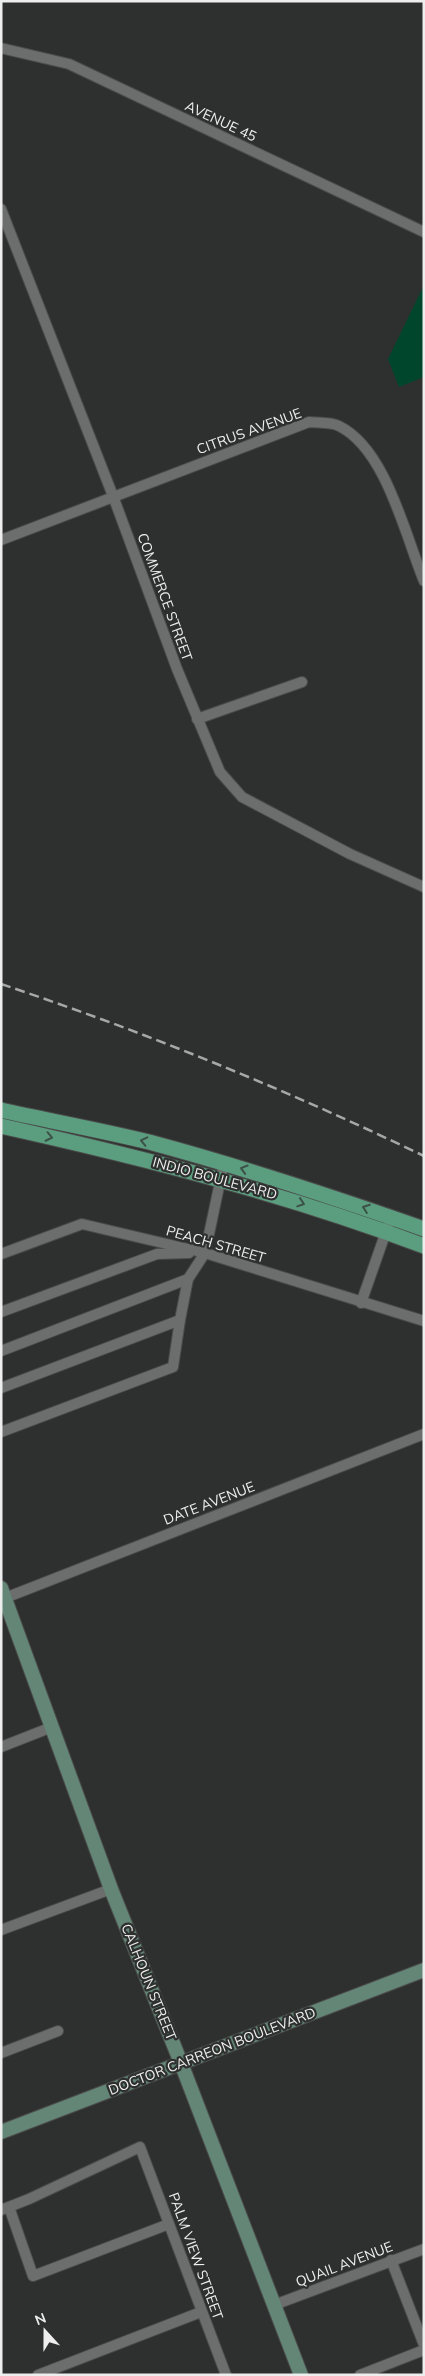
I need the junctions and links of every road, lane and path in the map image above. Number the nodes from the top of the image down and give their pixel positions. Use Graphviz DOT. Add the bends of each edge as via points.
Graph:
graph roads {
  1 [pos="1,48"];
  2 [pos="1,209"];
  3 [pos="424,232"];
  4 [pos="113,496"];
  5 [pos="1,540"];
  6 [pos="424,581"];
  7 [pos="302,682"];
  8 [pos="197,720"];
  9 [pos="424,887"];
  10 [pos="1,1110"];
  11 [pos="1,1126"];
  12 [pos="224,1163"];
  13 [pos="220,1179"];
  14 [pos="392,1217"];
  15 [pos="424,1228"];
  16 [pos="386,1232"];
  17 [pos="424,1246"];
  18 [pos="205,1253"];
  19 [pos="1,1254"];
  20 [pos="188,1279"];
  21 [pos="360,1303"];
  22 [pos="1,1312"];
  23 [pos="180,1320"];
  24 [pos="424,1321"];
  25 [pos="1,1351"];
  26 [pos="1,1388"];
  27 [pos="1,1432"];
  28 [pos="424,1434"];
  29 [pos="3,1593"];
  30 [pos="52,1727"];
  31 [pos="1,1747"];
  32 [pos="111,1889"];
  33 [pos="1,1930"];
  34 [pos="424,1970"];
  35 [pos="58,2031"];
  36 [pos="1,2053"];
  37 [pos="181,2063"];
  38 [pos="1,2132"];
  39 [pos="5,2209"];
  40 [pos="169,2224"];
  41 [pos="424,2249"];
  42 [pos="391,2260"];
  43 [pos="274,2305"];
  44 [pos="201,2312"];
  45 [pos="424,2345"];
  46 [pos="424,2350"];
  47 [pos="38,2375"];
  48 [pos="226,2375"];
  49 [pos="301,2375"];
  50 [pos="360,2375"];
  1 -- 3 [label="street, AVENUE 45" via="68,64"];
  2 -- 4 [label="street, COMMERCE STREET"];
  4 -- 5 [label="street, CITRUS AVENUE"];
  4 -- 6 [label="street, CITRUS AVENUE" via="309,422 338,426 363,444 378,464"];
  4 -- 8 [label="street, COMMERCE STREET"];
  7 -- 8 [label="street"];
  8 -- 9 [label="street, COMMERCE STREET" via="220,772 242,797 350,854"];
  12 -- 10 [label="main road, INDIO BOULEVARD, one-way" via="147,1142"];
  11 -- 13 [label="main road, INDIO BOULEVARD, one-way"];
  12 -- 13 [label="street"];
  14 -- 12 [label="main road, INDIO BOULEVARD, one-way"];
  13 -- 16 [label="main road, INDIO BOULEVARD, one-way"];
  13 -- 18 [label="street"];
  14 -- 15 [label="main road, INDIO BOULEVARD"];
  14 -- 16 [label="street"];
  16 -- 17 [label="main road, INDIO BOULEVARD"];
  16 -- 21 [label="street"];
  18 -- 19 [label="street, PEACH STREET" via="82,1224"];
  18 -- 20 [label="street"];
  18 -- 21 [label="street, PEACH STREET"];
  18 -- 22 [label="street" via="156,1254"];
  20 -- 23 [label="street"];
  20 -- 25 [label="street"];
  21 -- 24 [label="street, PEACH STREET"];
  23 -- 26 [label="street"];
  23 -- 27 [label="street" via="173,1367"];
  28 -- 29 [label="street, DATE AVENUE"];
  29 -- 30 [label="street, CALHOUN STREET"];
  30 -- 31 [label="street"];
  30 -- 32 [label="street, CALHOUN STREET"];
  32 -- 33 [label="street"];
  32 -- 37 [label="street, CALHOUN STREET"];
  34 -- 37 [label="street, DOCTOR CARREON BOULEVARD"];
  35 -- 36 [label="street"];
  37 -- 38 [label="street, DOCTOR CARREON BOULEVARD"];
  37 -- 43 [label="street, CALHOUN STREET"];
  39 -- 40 [label="street" via="33,2276"];
  39 -- 40 [label="street, PALM VIEW STREET" via="140,2147"];
  40 -- 44 [label="street, PALM VIEW STREET"];
  41 -- 42 [label="street, QUAIL AVENUE"];
  42 -- 43 [label="street, QUAIL AVENUE"];
  42 -- 45 [label="street"];
  43 -- 49 [label="street, CALHOUN STREET"];
  44 -- 47 [label="street"];
  44 -- 48 [label="street, PALM VIEW STREET"];
  46 -- 50 [label="street"];
}
